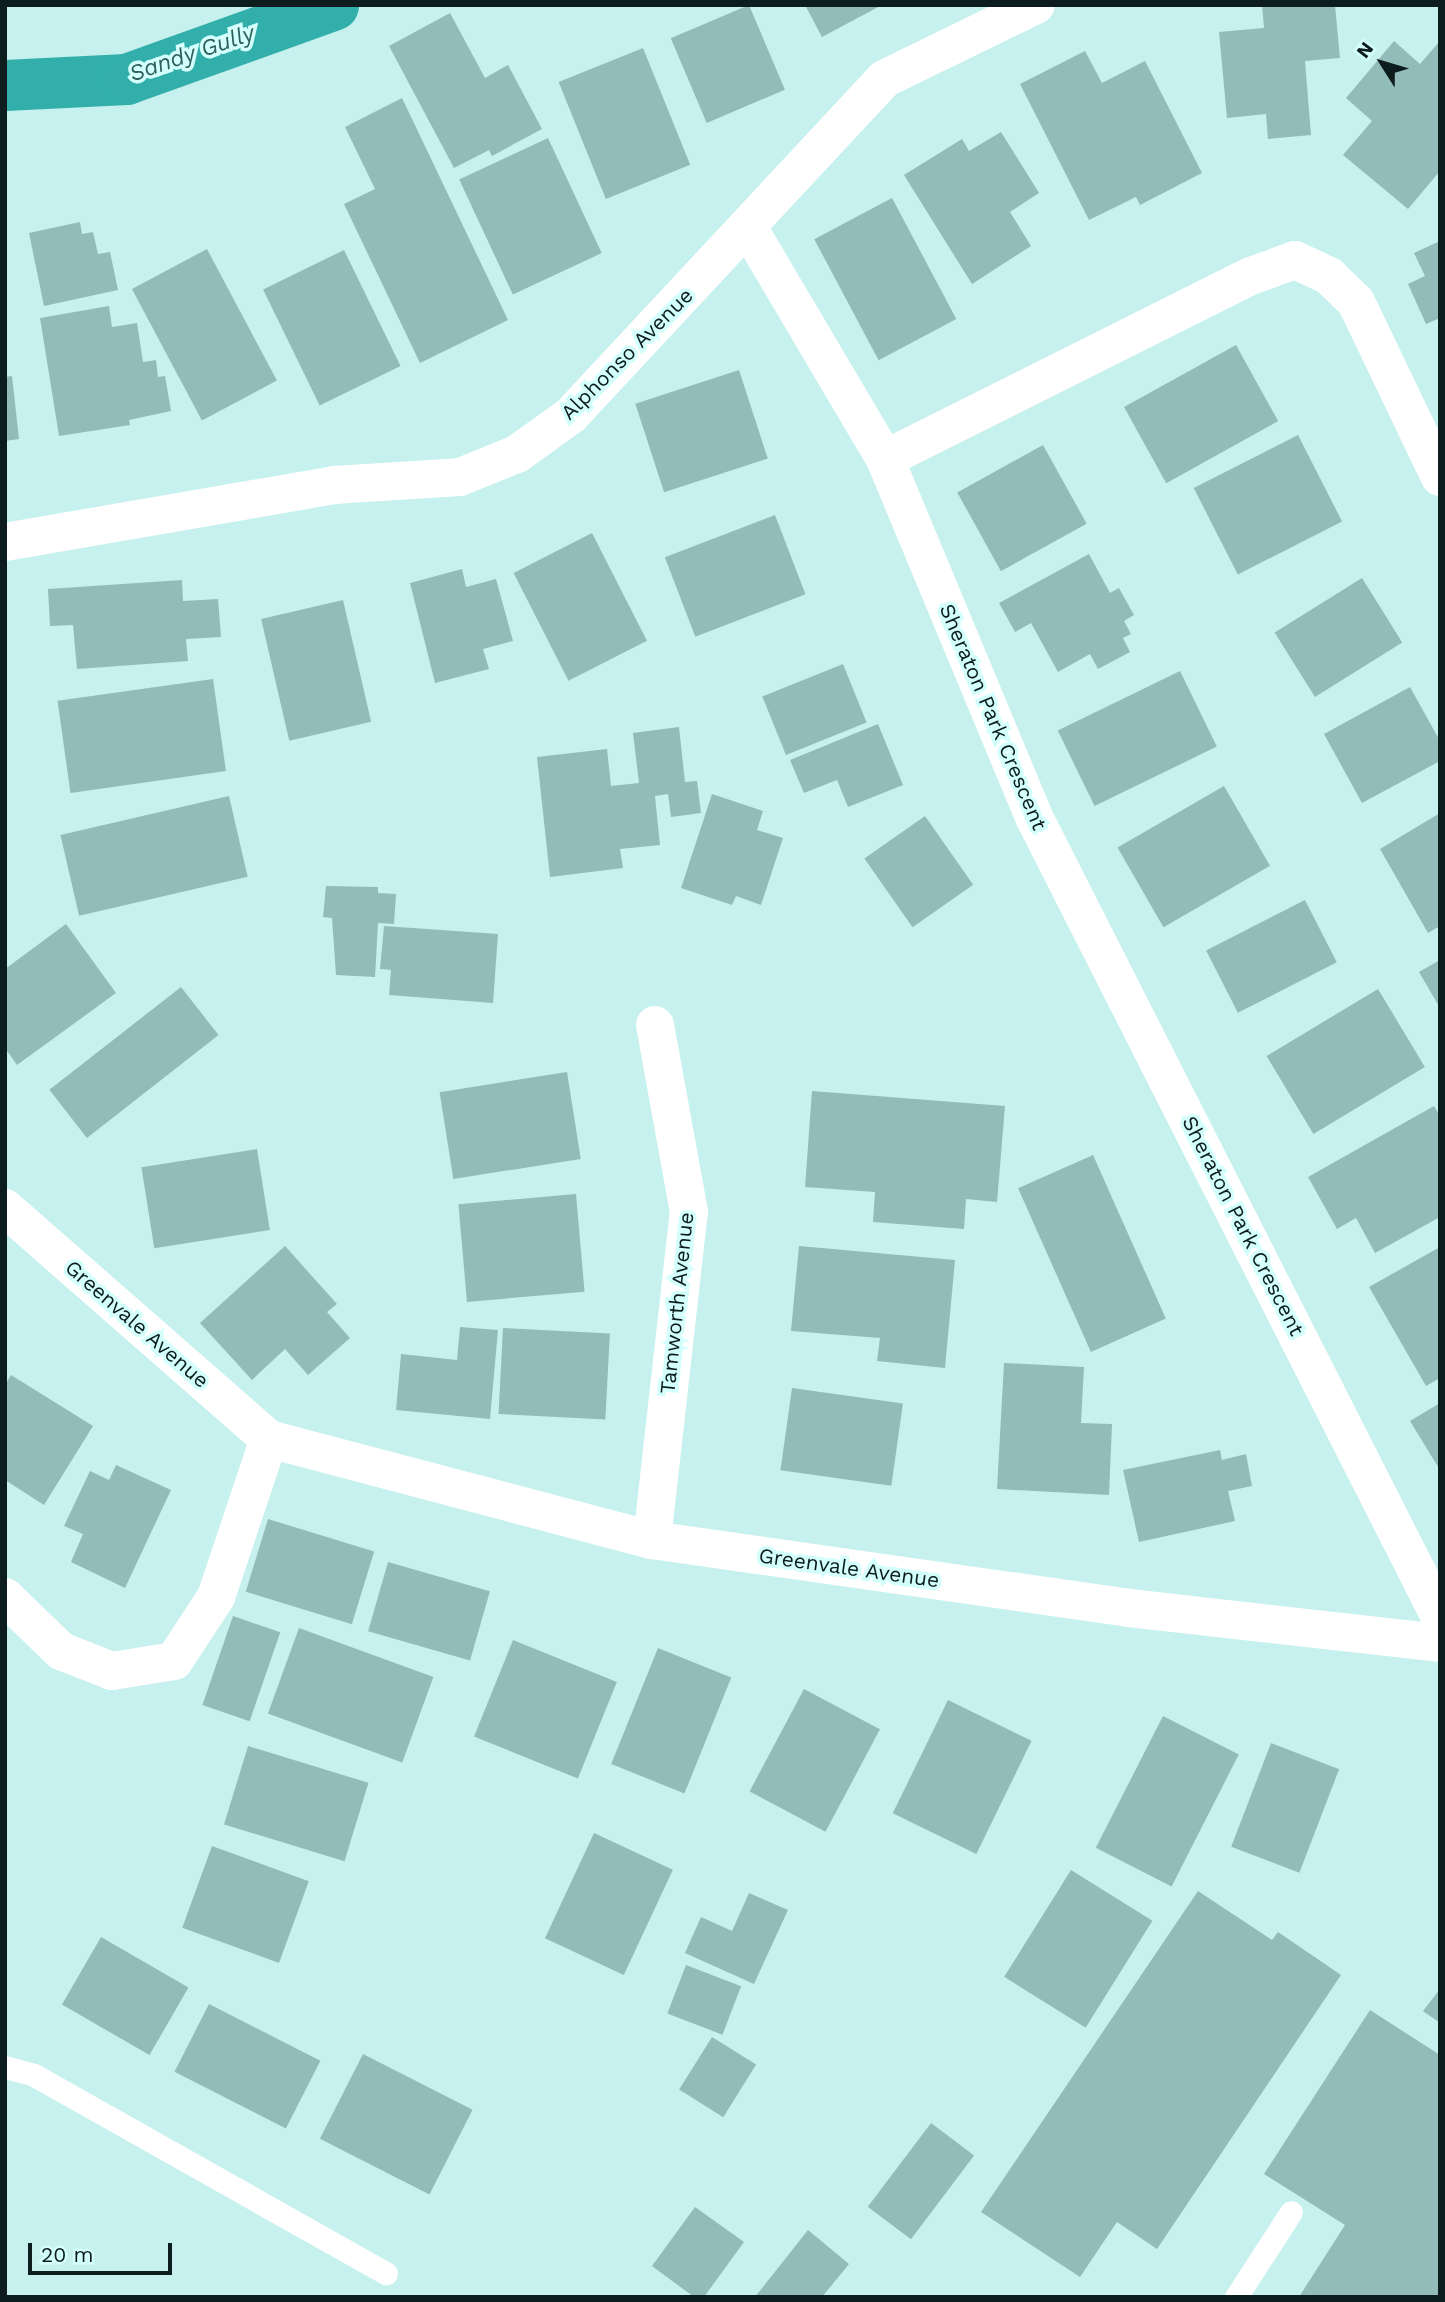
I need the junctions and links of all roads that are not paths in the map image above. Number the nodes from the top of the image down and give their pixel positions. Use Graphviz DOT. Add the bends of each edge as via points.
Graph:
graph roads {
  1 [pos="1036,5"];
  2 [pos="749,229"];
  3 [pos="885,459"];
  4 [pos="1440,477"];
  5 [pos="5,542"];
  6 [pos="655,1025"];
  7 [pos="5,1208"];
  8 [pos="269,1439"];
  9 [pos="652,1540"];
  10 [pos="5,1597"];
  11 [pos="1440,1617"];
  12 [pos="1440,1643"];
  13 [pos="5,2067"];
  14 [pos="1291,2212"];
  15 [pos="386,2273"];
  16 [pos="1236,2297"];
  1 -- 2 [label="street, Alphonso Avenue" via="884,79"];
  2 -- 3 [label="street, Sheraton Park Crescent"];
  2 -- 5 [label="street, Alphonso Avenue" via="571,415 517,454 460,477 334,485"];
  3 -- 4 [label="street" via="1251,276 1295,260 1329,276 1356,302"];
  3 -- 11 [label="street, Sheraton Park Crescent" via="1035,820"];
  6 -- 9 [label="street, Tamworth Avenue" via="689,1212"];
  7 -- 8 [label="street, Greenvale Avenue"];
  8 -- 9 [label="street, Greenvale Avenue"];
  8 -- 10 [label="street" via="216,1597 174,1661 112,1671 61,1651"];
  9 -- 12 [label="street, Greenvale Avenue" via="1129,1608"];
  13 -- 15 [label="lane" via="34,2075"];
  14 -- 16 [label="lane"];
}
